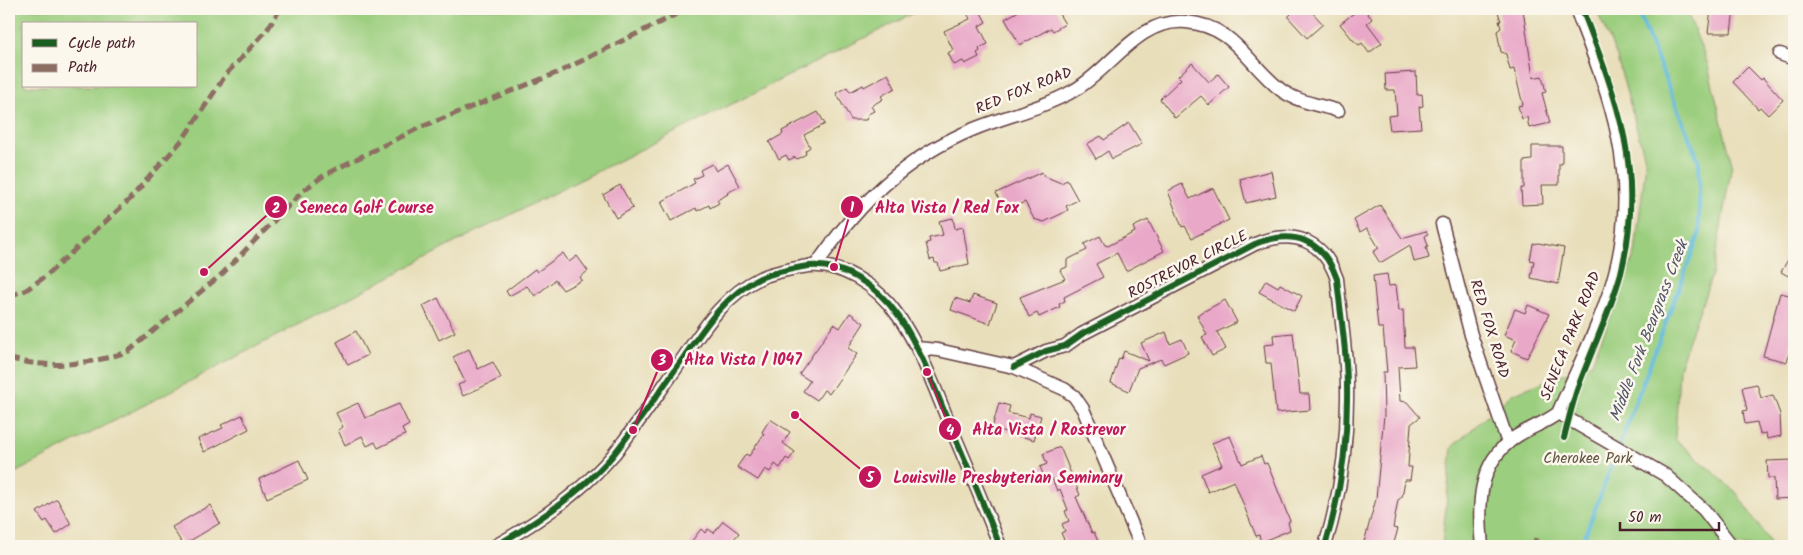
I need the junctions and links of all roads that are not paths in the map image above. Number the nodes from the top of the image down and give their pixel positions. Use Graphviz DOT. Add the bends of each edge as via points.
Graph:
graph roads {
  1 [pos="1576,9"];
  2 [pos="1780,54"];
  3 [pos="1794,59"];
  4 [pos="1338,110"];
  5 [pos="1442,224"];
  6 [pos="816,264"];
  7 [pos="916,348"];
  8 [pos="1014,367"];
  9 [pos="1558,413"];
  10 [pos="1508,442"];
  11 [pos="495,546"];
  12 [pos="1000,546"];
  13 [pos="1141,546"];
  14 [pos="1325,546"];
  15 [pos="1482,546"];
  16 [pos="1732,546"];
  1 -- 9 [label="street, SENECA PARK ROAD" via="1621,146 1625,206 1616,270 1596,327"];
  2 -- 3 [label="street"];
  4 -- 6 [label="street, RED FOX ROAD" via="1283,91 1223,33 1202,24 1166,24 1136,39 1072,92 951,140 892,177 841,229"];
  5 -- 10 [label="street, RED FOX ROAD" via="1471,335"];
  6 -- 7 [label="street" via="834,267 868,285 899,317"];
  6 -- 11 [label="street" via="772,273 732,297 710,319 613,455 550,511"];
  7 -- 8 [label="street"];
  7 -- 12 [label="street"];
  8 -- 13 [label="street" via="1064,389 1079,401"];
  8 -- 14 [label="street, ROSTREVOR CIRCLE" via="1046,351 1065,346 1082,334 1255,244 1287,237 1313,244 1328,260 1337,279 1348,401 1339,489"];
  9 -- 10 [label="street"];
  9 -- 16 [label="street" via="1688,493"];
  10 -- 15 [label="street" via="1491,461 1483,482"];
}
